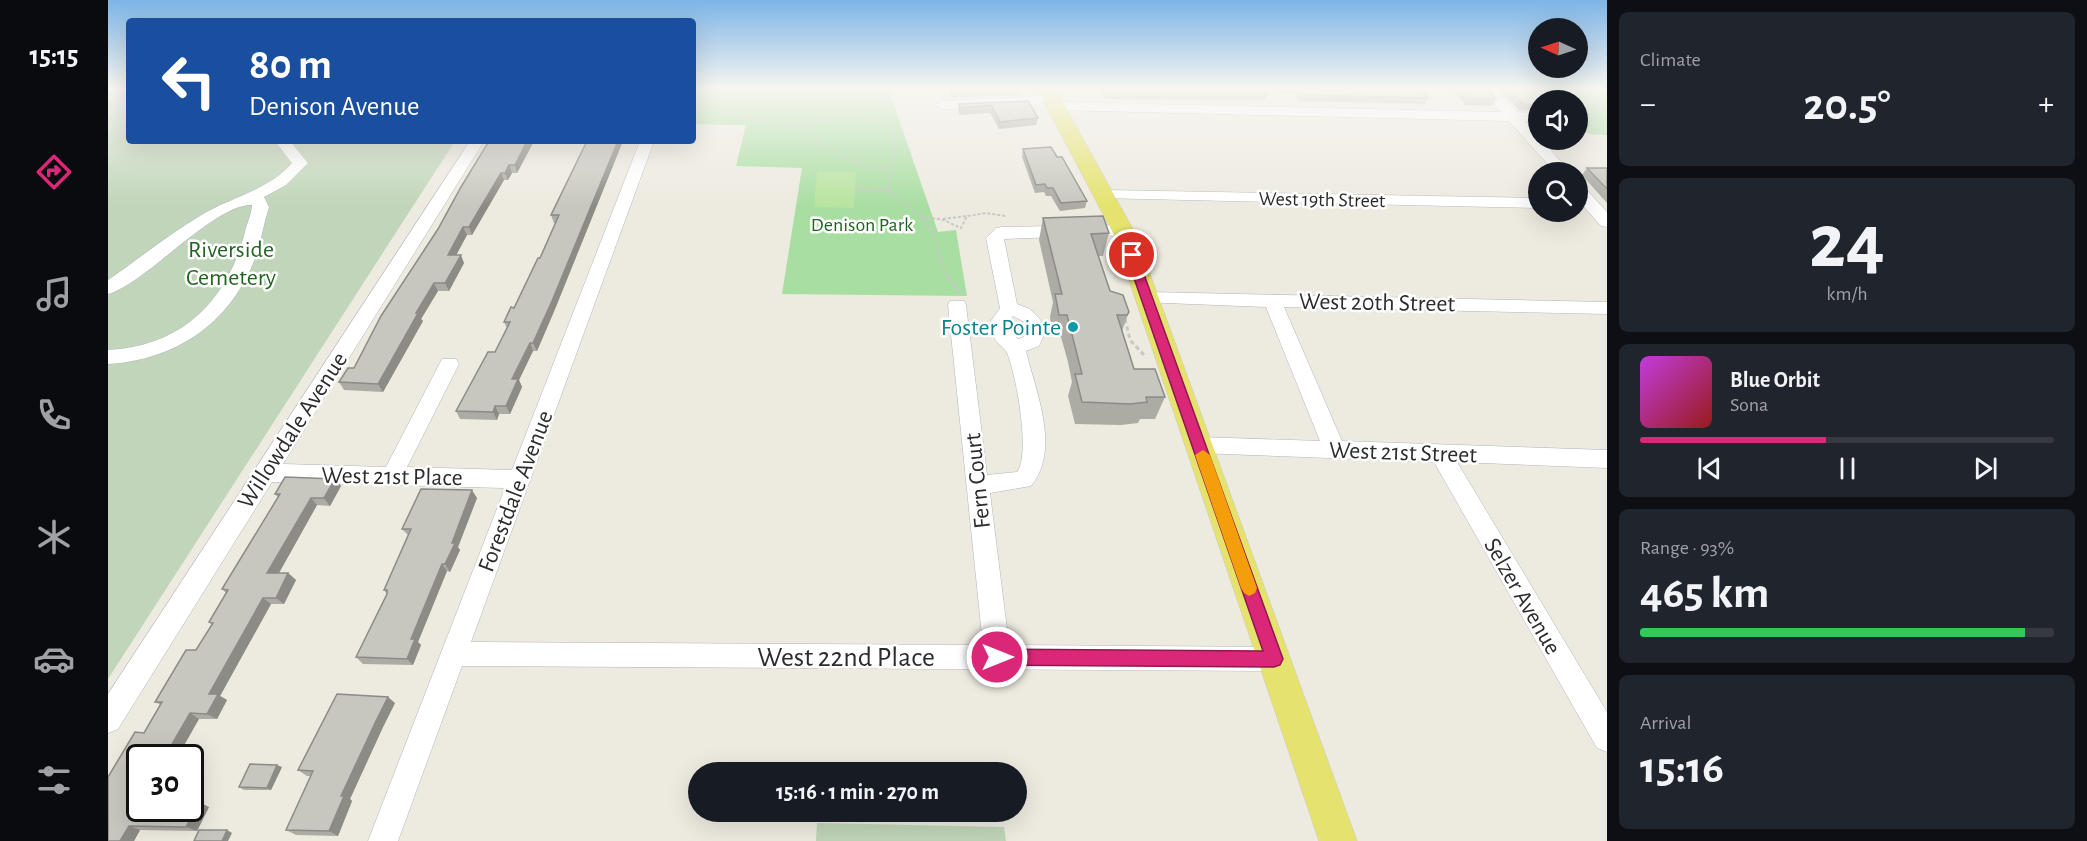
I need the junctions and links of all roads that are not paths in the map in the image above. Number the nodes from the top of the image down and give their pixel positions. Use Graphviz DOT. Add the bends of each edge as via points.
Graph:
graph roads {
  1 [pos="1068,127"];
  2 [pos="1522,127"];
  3 [pos="284,144"];
  4 [pos="475,144"];
  5 [pos="646,144"];
  6 [pos="1554,162"];
  7 [pos="1105,195"];
  8 [pos="245,199"];
  9 [pos="1528,203"];
  10 [pos="1588,207"];
  11 [pos="1607,222"];
  12 [pos="1124,233"];
  13 [pos="108,288"];
  14 [pos="1272,300"];
  15 [pos="1135,303"];
  16 [pos="957,304"];
  17 [pos="1009,308"];
  18 [pos="1607,308"];
  19 [pos="1016,348"];
  20 [pos="108,357"];
  21 [pos="449,364"];
  22 [pos="1199,445"];
  23 [pos="1335,450"];
  24 [pos="1440,453"];
  25 [pos="1607,459"];
  26 [pos="264,473"];
  27 [pos="392,476"];
  28 [pos="520,479"];
  29 [pos="978,485"];
  30 [pos="453,654"];
  31 [pos="997,657"];
  32 [pos="1274,659"];
  33 [pos="108,719"];
  34 [pos="1607,738"];
  35 [pos="382,841"];
  36 [pos="1338,841"];
  1 -- 7 [label="main road"];
  2 -- 6 [label="street"];
  3 -- 8 [label="street" via="300,163 279,183"];
  4 -- 26 [label="street, Willowdale Avenue"];
  5 -- 28 [label="street, Forestdale Avenue"];
  7 -- 9 [label="street, West 19th Street"];
  7 -- 12 [label="main road"];
  8 -- 13 [label="street" via="207,218"];
  8 -- 20 [label="street" via="259,201 261,207 247,257 225,301 207,320 164,347 136,356"];
  10 -- 11 [label="street"];
  12 -- 15 [label="main road"];
  12 -- 17 [label="street" via="1002,232 996,238"];
  14 -- 15 [label="street, West 20th Street"];
  14 -- 18 [label="street, West 20th Street"];
  14 -- 23 [label="street"];
  15 -- 22 [label="main road"];
  16 -- 29 [label="street, Fern Court"];
  17 -- 19 [label="street" via="1000,321 1001,329 1003,337"];
  17 -- 19 [label="street" via="1023,313 1033,327 1032,341"];
  19 -- 29 [label="street" via="1033,425 1032,469 1023,480 1014,483"];
  21 -- 27 [label="street"];
  22 -- 23 [label="street, West 21st Street"];
  22 -- 32 [label="main road"];
  23 -- 24 [label="street, West 21st Street"];
  24 -- 25 [label="street, West 21st Street"];
  24 -- 34 [label="street, Selzer Avenue"];
  26 -- 27 [label="street, West 21st Place"];
  26 -- 33 [label="street, Willowdale Avenue"];
  27 -- 28 [label="street, West 21st Place"];
  28 -- 30 [label="street, Forestdale Avenue"];
  29 -- 31 [label="street, Fern Court"];
  30 -- 31 [label="street, West 22nd Place"];
  30 -- 35 [label="street, Forestdale Avenue"];
  31 -- 32 [label="street, West 22nd Place"];
  32 -- 36 [label="main road"];
}
